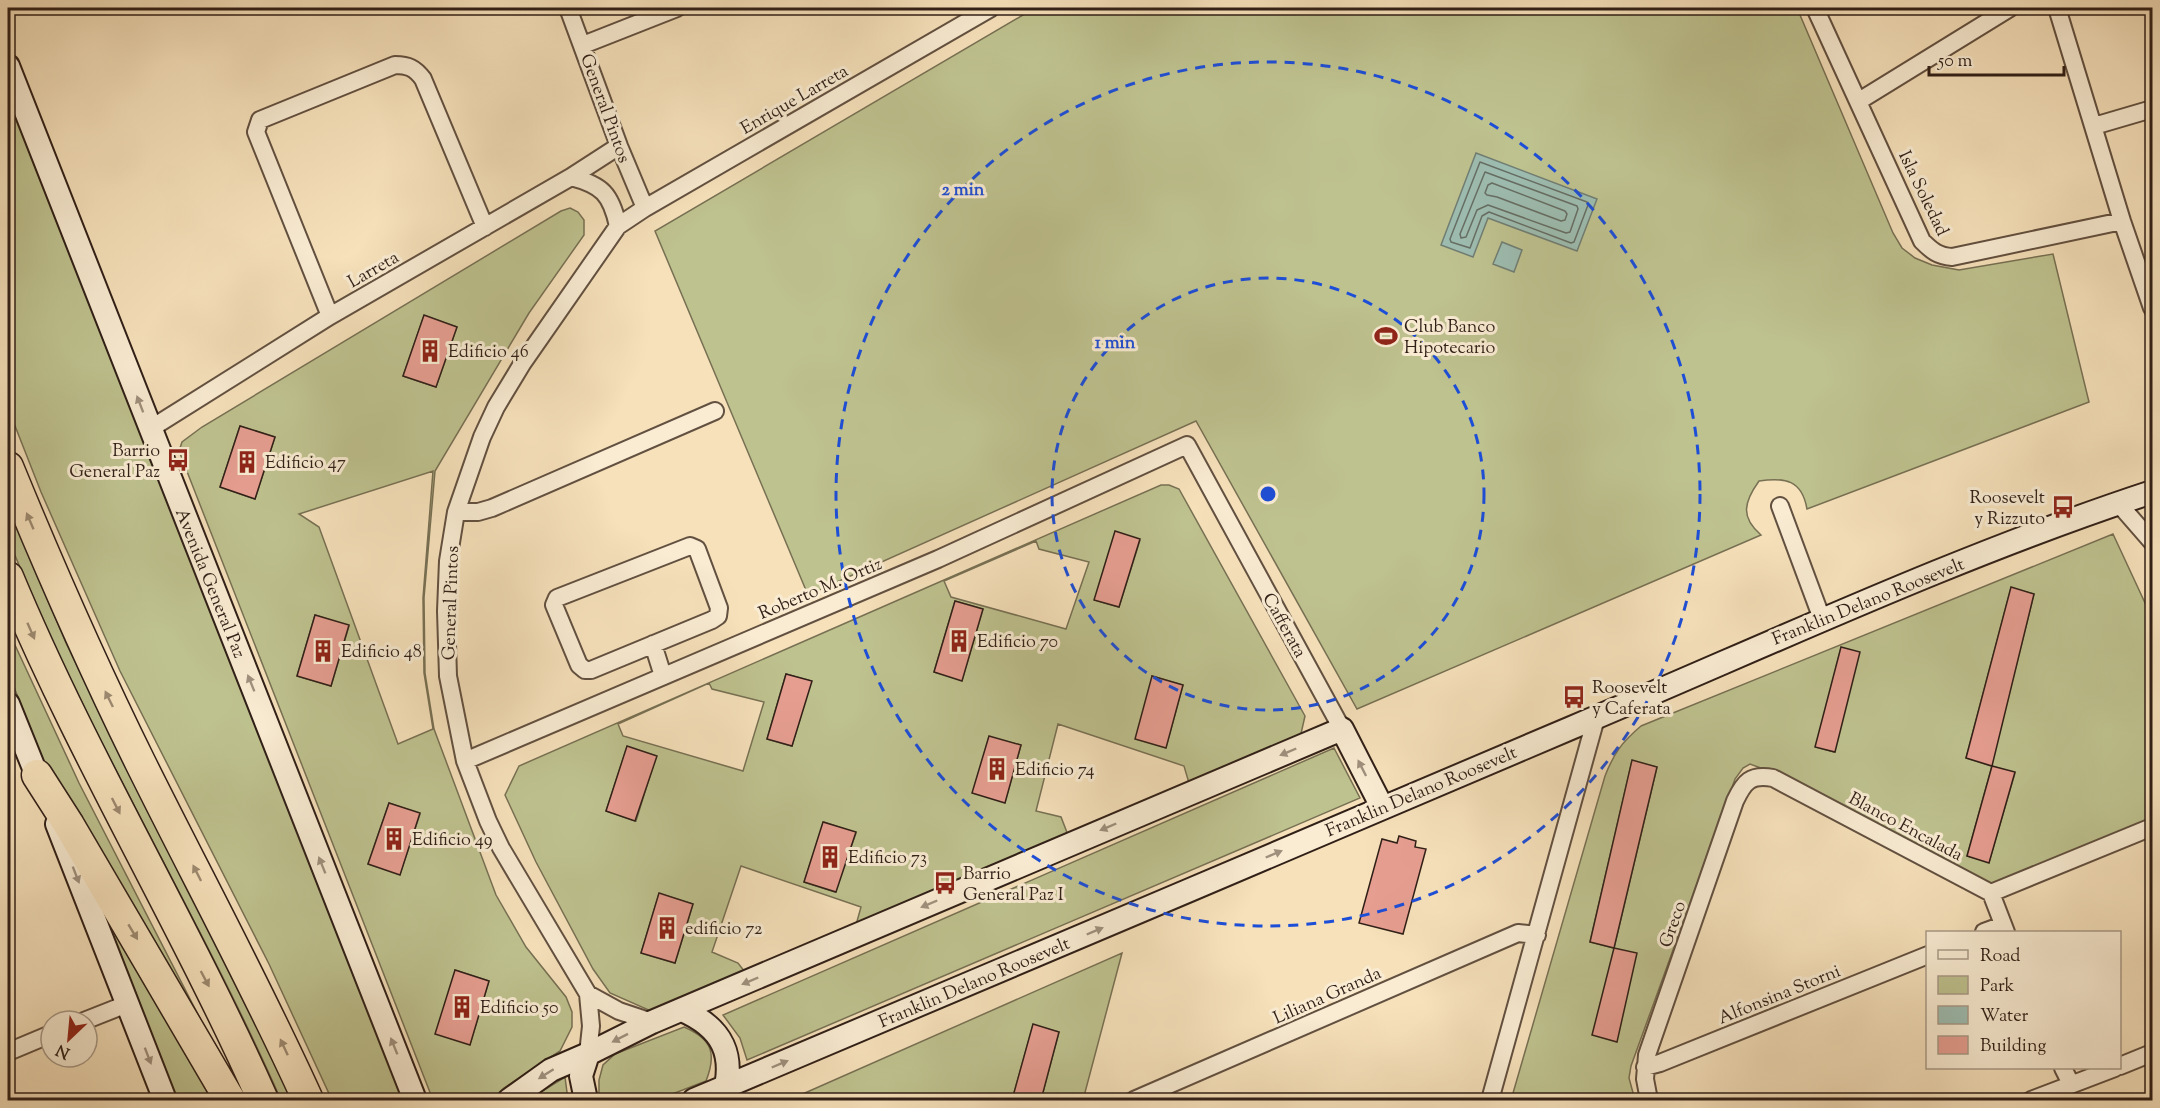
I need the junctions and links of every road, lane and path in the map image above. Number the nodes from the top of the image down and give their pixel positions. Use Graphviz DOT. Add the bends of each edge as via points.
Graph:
graph roads {
  1 [pos="568,8"];
  2 [pos="677,8"];
  3 [pos="991,8"];
  4 [pos="1815,8"];
  5 [pos="2010,8"];
  6 [pos="2057,8"];
  7 [pos="583,45"];
  8 [pos="8,66"];
  9 [pos="1859,101"];
  10 [pos="2152,109"];
  11 [pos="2094,126"];
  12 [pos="619,146"];
  13 [pos="571,177"];
  14 [pos="645,208"];
  15 [pos="2122,221"];
  16 [pos="618,226"];
  17 [pos="485,227"];
  18 [pos="2151,301"];
  19 [pos="330,316"];
  20 [pos="716,411"];
  21 [pos="150,429"];
  22 [pos="1187,445"];
  23 [pos="8,467"];
  24 [pos="2152,492"];
  25 [pos="2118,503"];
  26 [pos="1779,506"];
  27 [pos="456,512"];
  28 [pos="2152,542"];
  29 [pos="8,577"];
  30 [pos="1822,619"];
  31 [pos="653,644"];
  32 [pos="663,676"];
  33 [pos="8,704"];
  34 [pos="1596,718"];
  35 [pos="1342,729"];
  36 [pos="465,761"];
  37 [pos="37,775"];
  38 [pos="1763,776"];
  39 [pos="1382,807"];
  40 [pos="2152,827"];
  41 [pos="1991,893"];
  42 [pos="2004,929"];
  43 [pos="1537,935"];
  44 [pos="1926,956"];
  45 [pos="588,994"];
  46 [pos="127,1004"];
  47 [pos="682,1010"];
  48 [pos="99,1015"];
  49 [pos="652,1022"];
  50 [pos="39,1039"];
  51 [pos="8,1052"];
  52 [pos="2152,1053"];
  53 [pos="588,1054"];
  54 [pos="2121,1066"];
  55 [pos="1645,1067"];
  56 [pos="2064,1069"];
  57 [pos="2112,1069"];
  58 [pos="2071,1084"];
  59 [pos="724,1094"];
  60 [pos="165,1101"];
  61 [pos="230,1101"];
  62 [pos="263,1101"];
  63 [pos="308,1101"];
  64 [pos="415,1101"];
  65 [pos="509,1101"];
  66 [pos="586,1101"];
  67 [pos="694,1101"];
  68 [pos="1134,1101"];
  69 [pos="1490,1101"];
  70 [pos="1649,1101"];
  71 [pos="2031,1101"];
  1 -- 7 [label="street, General Pintos"];
  2 -- 7 [label="street"];
  3 -- 14 [label="street, Enrique Larreta"];
  4 -- 9 [label="street, Isla Soledad"];
  5 -- 9 [label="street"];
  6 -- 11 [label="street"];
  7 -- 12 [label="street, General Pintos"];
  21 -- 8 [label="street, Avenida General Paz, one-way"];
  9 -- 15 [label="street, Isla Soledad" via="1922,242 1940,256 1952,257"];
  10 -- 11 [label="street"];
  11 -- 15 [label="street"];
  12 -- 13 [label="street, Larreta"];
  12 -- 14 [label="street, General Pintos"];
  13 -- 16 [label="street" via="606,193"];
  13 -- 17 [label="street, Larreta"];
  14 -- 16 [label="street, Enrique Larreta"];
  15 -- 18 [label="street"];
  16 -- 27 [label="street, General Pintos" via="496,407"];
  17 -- 19 [label="street, Larreta"];
  17 -- 19 [label="street" via="423,79 406,65 395,65 260,120 256,132"];
  19 -- 21 [label="street, Larreta"];
  20 -- 27 [label="street" via="492,508"];
  64 -- 21 [label="street, Avenida General Paz, one-way"];
  22 -- 32 [label="street, Roberto M. Ortiz" via="927,563"];
  22 -- 35 [label="street, Cafferata"];
  63 -- 23 [label="highway, one-way" via="257,990 98,676"];
  24 -- 25 [label="street, Franklin Delano Roosevelt"];
  25 -- 28 [label="street"];
  25 -- 30 [label="street, Franklin Delano Roosevelt"];
  26 -- 30 [label="street"];
  27 -- 36 [label="street, General Pintos" via="448,561 448,676"];
  29 -- 62 [label="highway, one-way" via="65,705 213,993"];
  30 -- 34 [label="street, Franklin Delano Roosevelt"];
  31 -- 31 [label="street" via="585,670 579,665 554,606 556,598 690,546 697,549 719,608 718,616"];
  31 -- 32 [label="street"];
  32 -- 36 [label="street, Roberto M. Ortiz"];
  33 -- 37 [label="street"];
  34 -- 39 [label="street, Franklin Delano Roosevelt"];
  34 -- 43 [label="street"];
  39 -- 35 [label="street, Cafferata, one-way"];
  35 -- 47 [label="street, one-way"];
  36 -- 45 [label="street, General Pintos" via="501,848"];
  37 -- 46 [label="street, one-way"];
  37 -- 61 [label="highway, one-way"];
  38 -- 41 [label="street, Blanco Encalada"];
  38 -- 55 [label="street, Greco" via="1748,781 1735,801"];
  59 -- 39 [label="street, Franklin Delano Roosevelt, one-way"];
  40 -- 41 [label="street"];
  41 -- 42 [label="street"];
  43 -- 68 [label="street, Liliana Granda" via="1518,933"];
  43 -- 69 [label="street"];
  44 -- 55 [label="street, Alfonsina Storni"];
  45 -- 49 [label="street" via="619,1011"];
  45 -- 53 [label="street, General Pintos"];
  46 -- 48 [label="street"];
  46 -- 60 [label="street, one-way"];
  47 -- 49 [label="street"];
  47 -- 59 [label="street" via="715,1031 724,1048 728,1067"];
  49 -- 53 [label="street, one-way"];
  50 -- 51 [label="street"];
  52 -- 54 [label="street"];
  53 -- 65 [label="street, one-way" via="551,1070"];
  53 -- 66 [label="street, General Pintos" via="581,1076"];
  55 -- 70 [label="street, Greco"];
  56 -- 58 [label="street"];
  57 -- 58 [label="street"];
  58 -- 71 [label="street"];
  59 -- 67 [label="street, Franklin Delano Roosevelt"];
}
